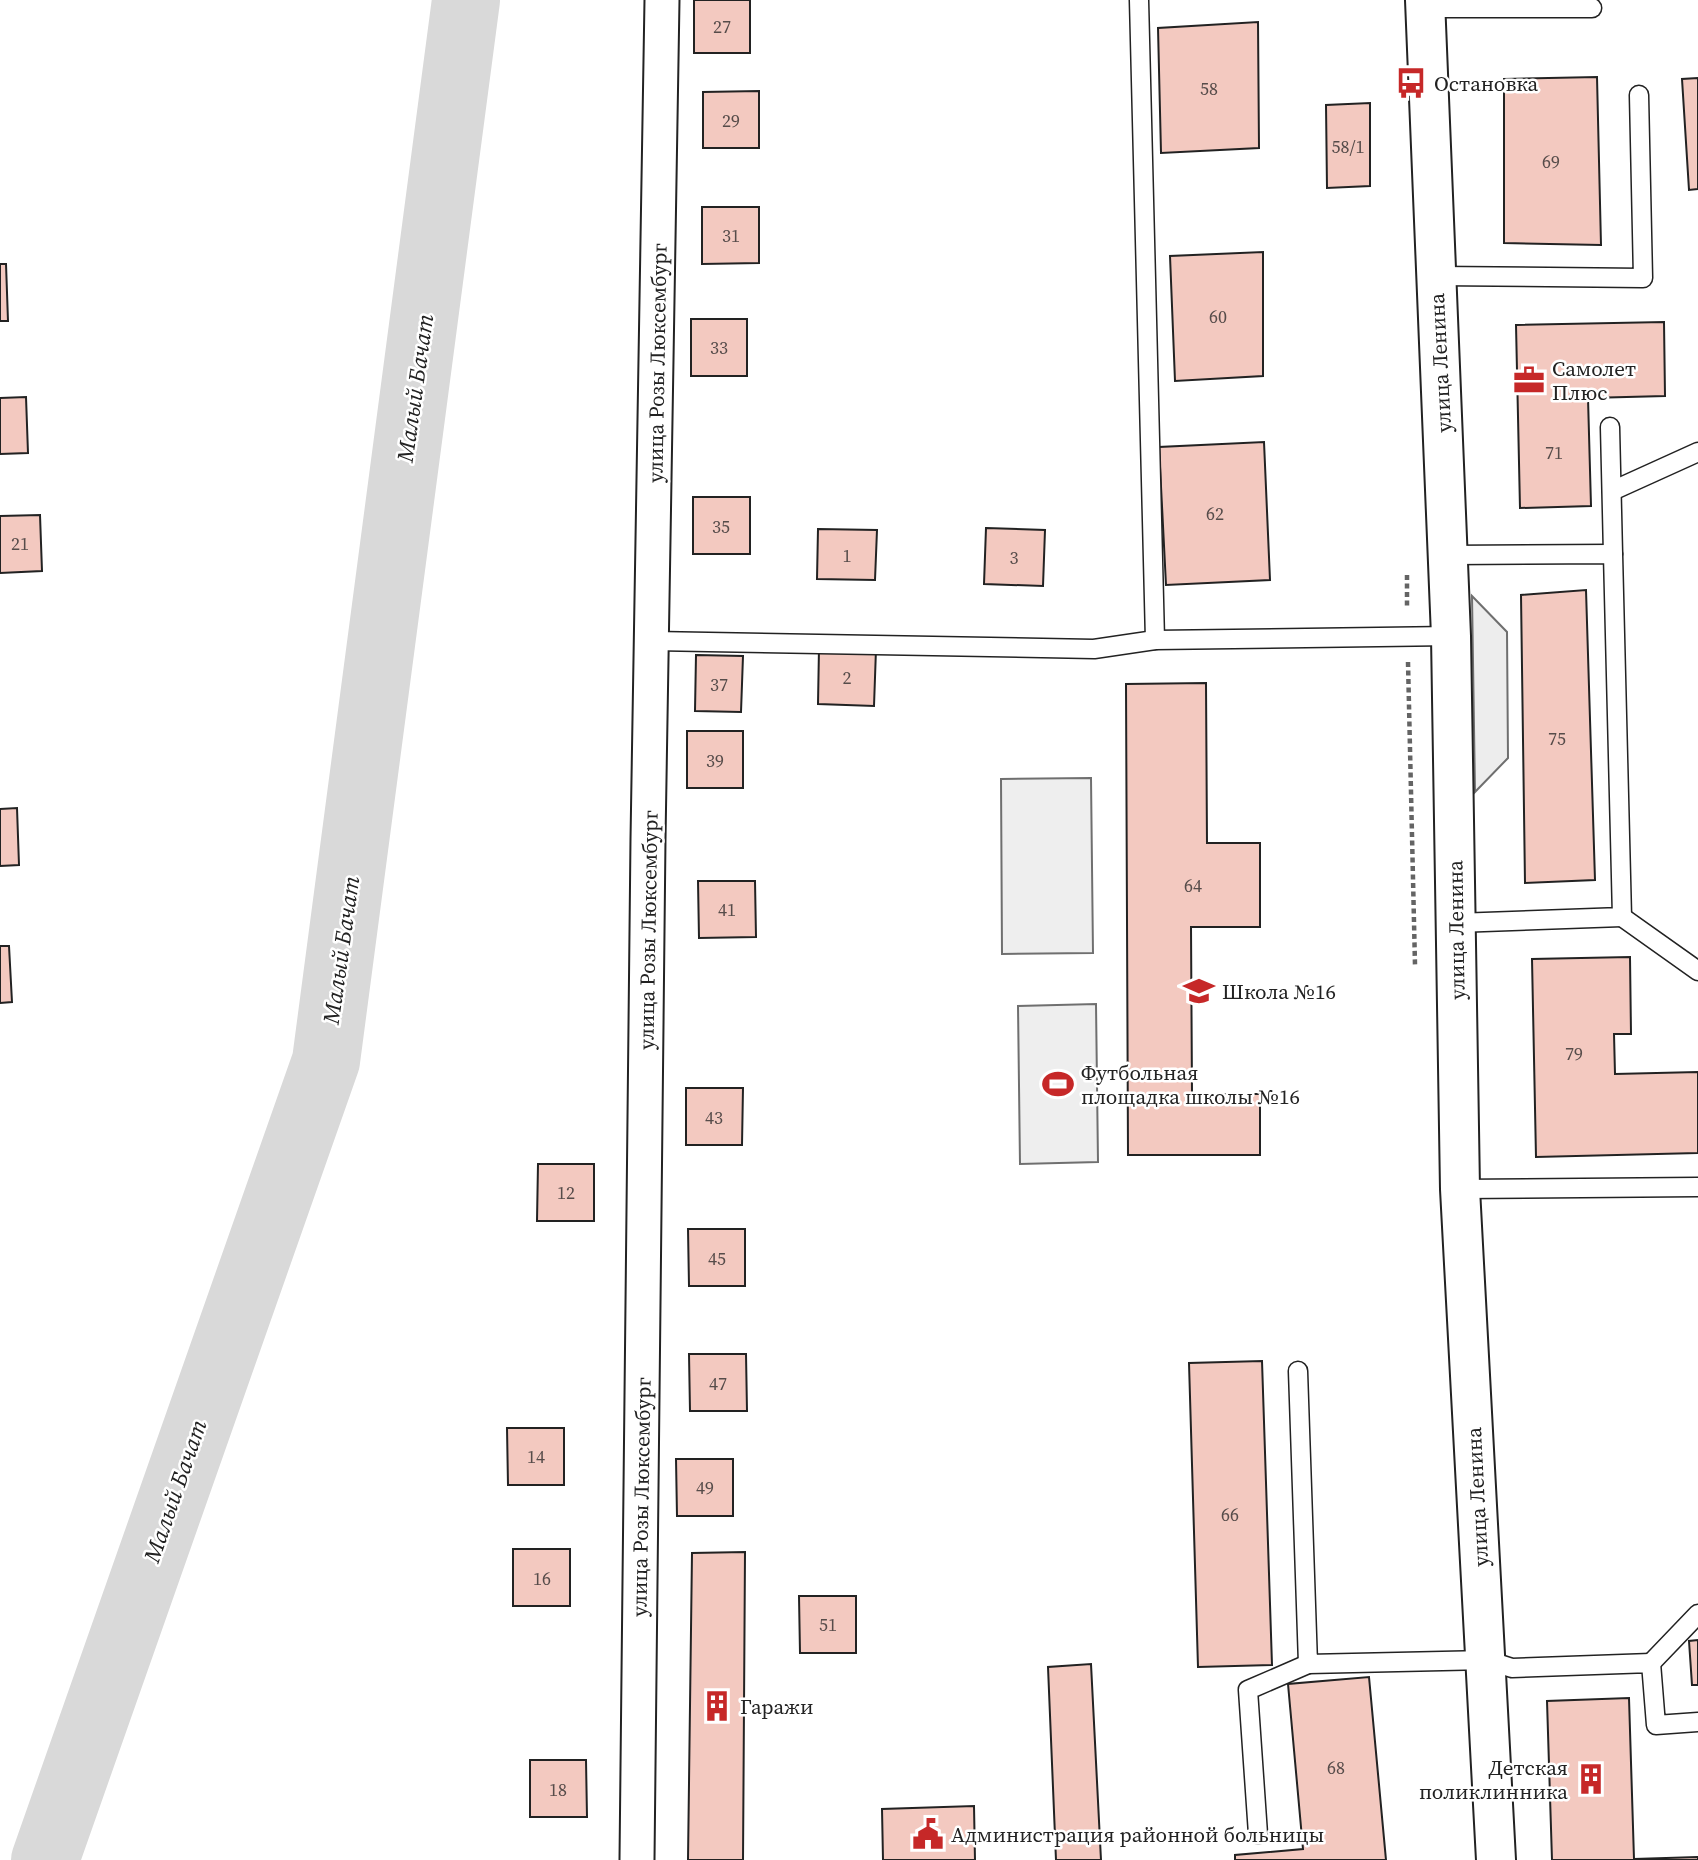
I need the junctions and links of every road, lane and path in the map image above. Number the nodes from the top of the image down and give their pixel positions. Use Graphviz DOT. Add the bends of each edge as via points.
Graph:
graph roads {
  1 [pos="662,0"];
  2 [pos="1139,0"];
  3 [pos="1425,4"];
  4 [pos="1592,8"];
  5 [pos="1639,95"];
  6 [pos="1436,276"];
  7 [pos="1610,427"];
  8 [pos="1698,452"];
  9 [pos="1612,491"];
  10 [pos="1613,554"];
  11 [pos="1448,555"];
  12 [pos="1451,636"];
  13 [pos="1155,640"];
  14 [pos="653,641"];
  15 [pos="1622,917"];
  16 [pos="1456,923"];
  17 [pos="1698,971"];
  18 [pos="1698,1187"];
  19 [pos="1460,1189"];
  20 [pos="1298,1371"];
  21 [pos="1698,1614"];
  22 [pos="1487,1660"];
  23 [pos="1651,1663"];
  24 [pos="1308,1664"];
  25 [pos="1698,1722"];
  26 [pos="1258,1834"];
  27 [pos="637,1860"];
  28 [pos="1496,1860"];
  1 -- 14 [label="street, улица Розы Люксембург"];
  2 -- 13 [label="lane"];
  3 -- 4 [label="lane"];
  3 -- 6 [label="street, улица Ленина"];
  5 -- 6 [label="lane" via="1643,278"];
  6 -- 11 [label="street, улица Ленина"];
  7 -- 9 [label="lane"];
  8 -- 9 [label="lane"];
  9 -- 10 [label="lane"];
  10 -- 11 [label="lane"];
  10 -- 15 [label="lane"];
  11 -- 12 [label="street, улица Ленина"];
  12 -- 13 [label="lane"];
  12 -- 16 [label="street, улица Ленина"];
  13 -- 14 [label="lane" via="1094,649"];
  14 -- 27 [label="street, улица Розы Люксембург"];
  15 -- 16 [label="lane"];
  15 -- 17 [label="lane"];
  16 -- 19 [label="street, улица Ленина"];
  18 -- 19 [label="lane"];
  19 -- 22 [label="street, улица Ленина"];
  20 -- 24 [label="lane"];
  21 -- 23 [label="lane"];
  22 -- 23 [label="lane" via="1511,1668"];
  22 -- 24 [label="lane"];
  22 -- 28 [label="street, улица Ленина"];
  23 -- 25 [label="lane" via="1656,1725"];
  24 -- 26 [label="lane" via="1248,1690"];
}
